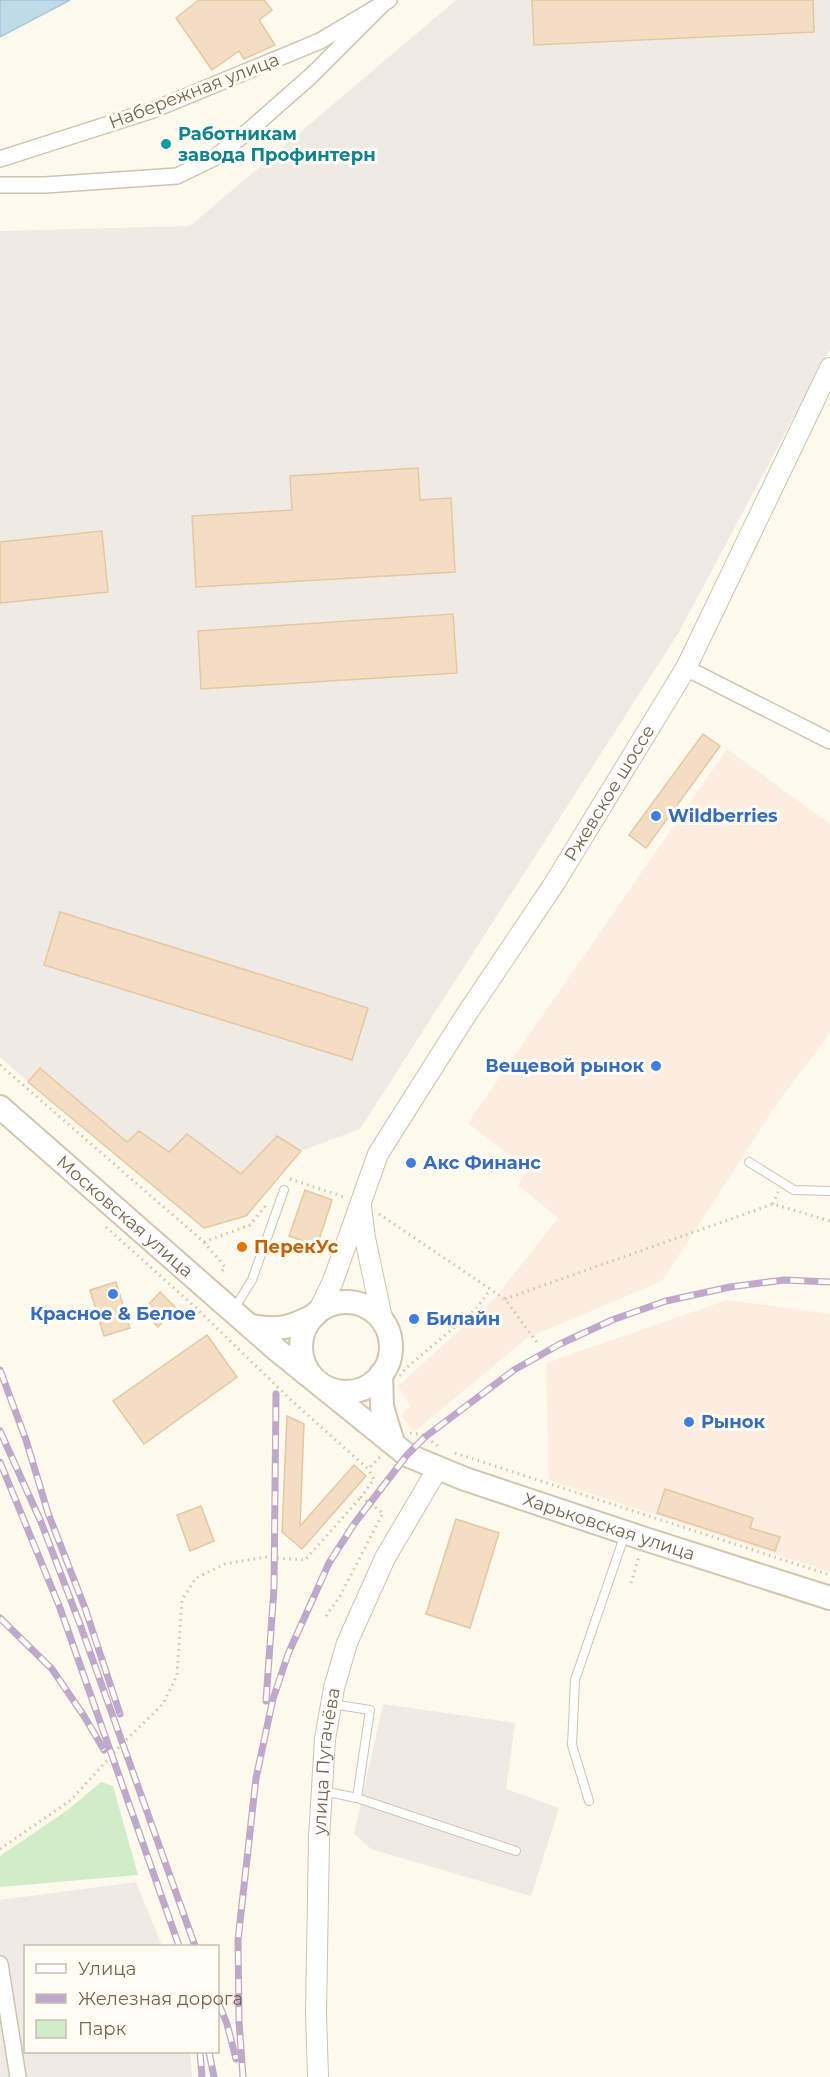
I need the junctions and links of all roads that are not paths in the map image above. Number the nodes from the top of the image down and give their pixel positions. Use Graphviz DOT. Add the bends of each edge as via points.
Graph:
graph roads {
  1 [pos="385,3"];
  2 [pos="0,159"];
  3 [pos="0,184"];
  4 [pos="830,368"];
  5 [pos="686,668"];
  6 [pos="830,741"];
  7 [pos="0,1107"];
  8 [pos="749,1162"];
  9 [pos="284,1190"];
  10 [pos="830,1191"];
  11 [pos="360,1201"];
  12 [pos="233,1311"];
  13 [pos="316,1313"];
  14 [pos="383,1323"];
  15 [pos="251,1326"];
  16 [pos="381,1374"];
  17 [pos="318,1382"];
  18 [pos="398,1435"];
  19 [pos="444,1456"];
  20 [pos="625,1533"];
  21 [pos="830,1598"];
  22 [pos="331,1704"];
  23 [pos="322,1791"];
  24 [pos="357,1798"];
  25 [pos="589,1801"];
  26 [pos="516,1851"];
  27 [pos="0,1964"];
  28 [pos="18,2077"];
  29 [pos="318,2077"];
  1 -- 2 [label="street, Набережная улица" via="320,41 153,110"];
  1 -- 3 [label="street, Набережная улица" via="246,133 214,158 177,176"];
  4 -- 5 [label="street, Ржевское шоссе"];
  5 -- 6 [label="street"];
  5 -- 11 [label="street, Ржевское шоссе" via="554,884 378,1154"];
  7 -- 12 [label="main road, Московская улица"];
  8 -- 10 [label="lane" via="794,1190"];
  9 -- 12 [label="lane" via="252,1280"];
  11 -- 13 [label="street, Ржевское шоссе" via="333,1281"];
  11 -- 14 [label="street"];
  12 -- 15 [label="main road, Московская улица"];
  13 -- 14 [label="main road" via="329,1306 353,1303 365,1307"];
  13 -- 15 [label="main road" via="286,1328"];
  13 -- 17 [label="main road" via="303,1333 301,1355 310,1375"];
  14 -- 16 [label="main road" via="390,1348"];
  15 -- 17 [label="main road, Московская улица"];
  16 -- 17 [label="main road" via="351,1392 339,1392"];
  16 -- 18 [label="main road" via="382,1407"];
  17 -- 18 [label="main road, Харьковская улица" via="337,1400"];
  18 -- 19 [label="main road, Харьковская улица" via="407,1455"];
  19 -- 20 [label="main road, Харьковская улица" via="465,1479"];
  19 -- 22 [label="street, улица Пугачёва" via="385,1558 347,1643"];
  20 -- 21 [label="main road, Харьковская улица"];
  20 -- 25 [label="lane" via="575,1680 572,1745"];
  22 -- 23 [label="street, улица Пугачёва"];
  22 -- 24 [label="lane" via="370,1710"];
  23 -- 24 [label="lane"];
  23 -- 29 [label="street, улица Пугачёва"];
  24 -- 26 [label="lane"];
  27 -- 28 [label="street"];
}
